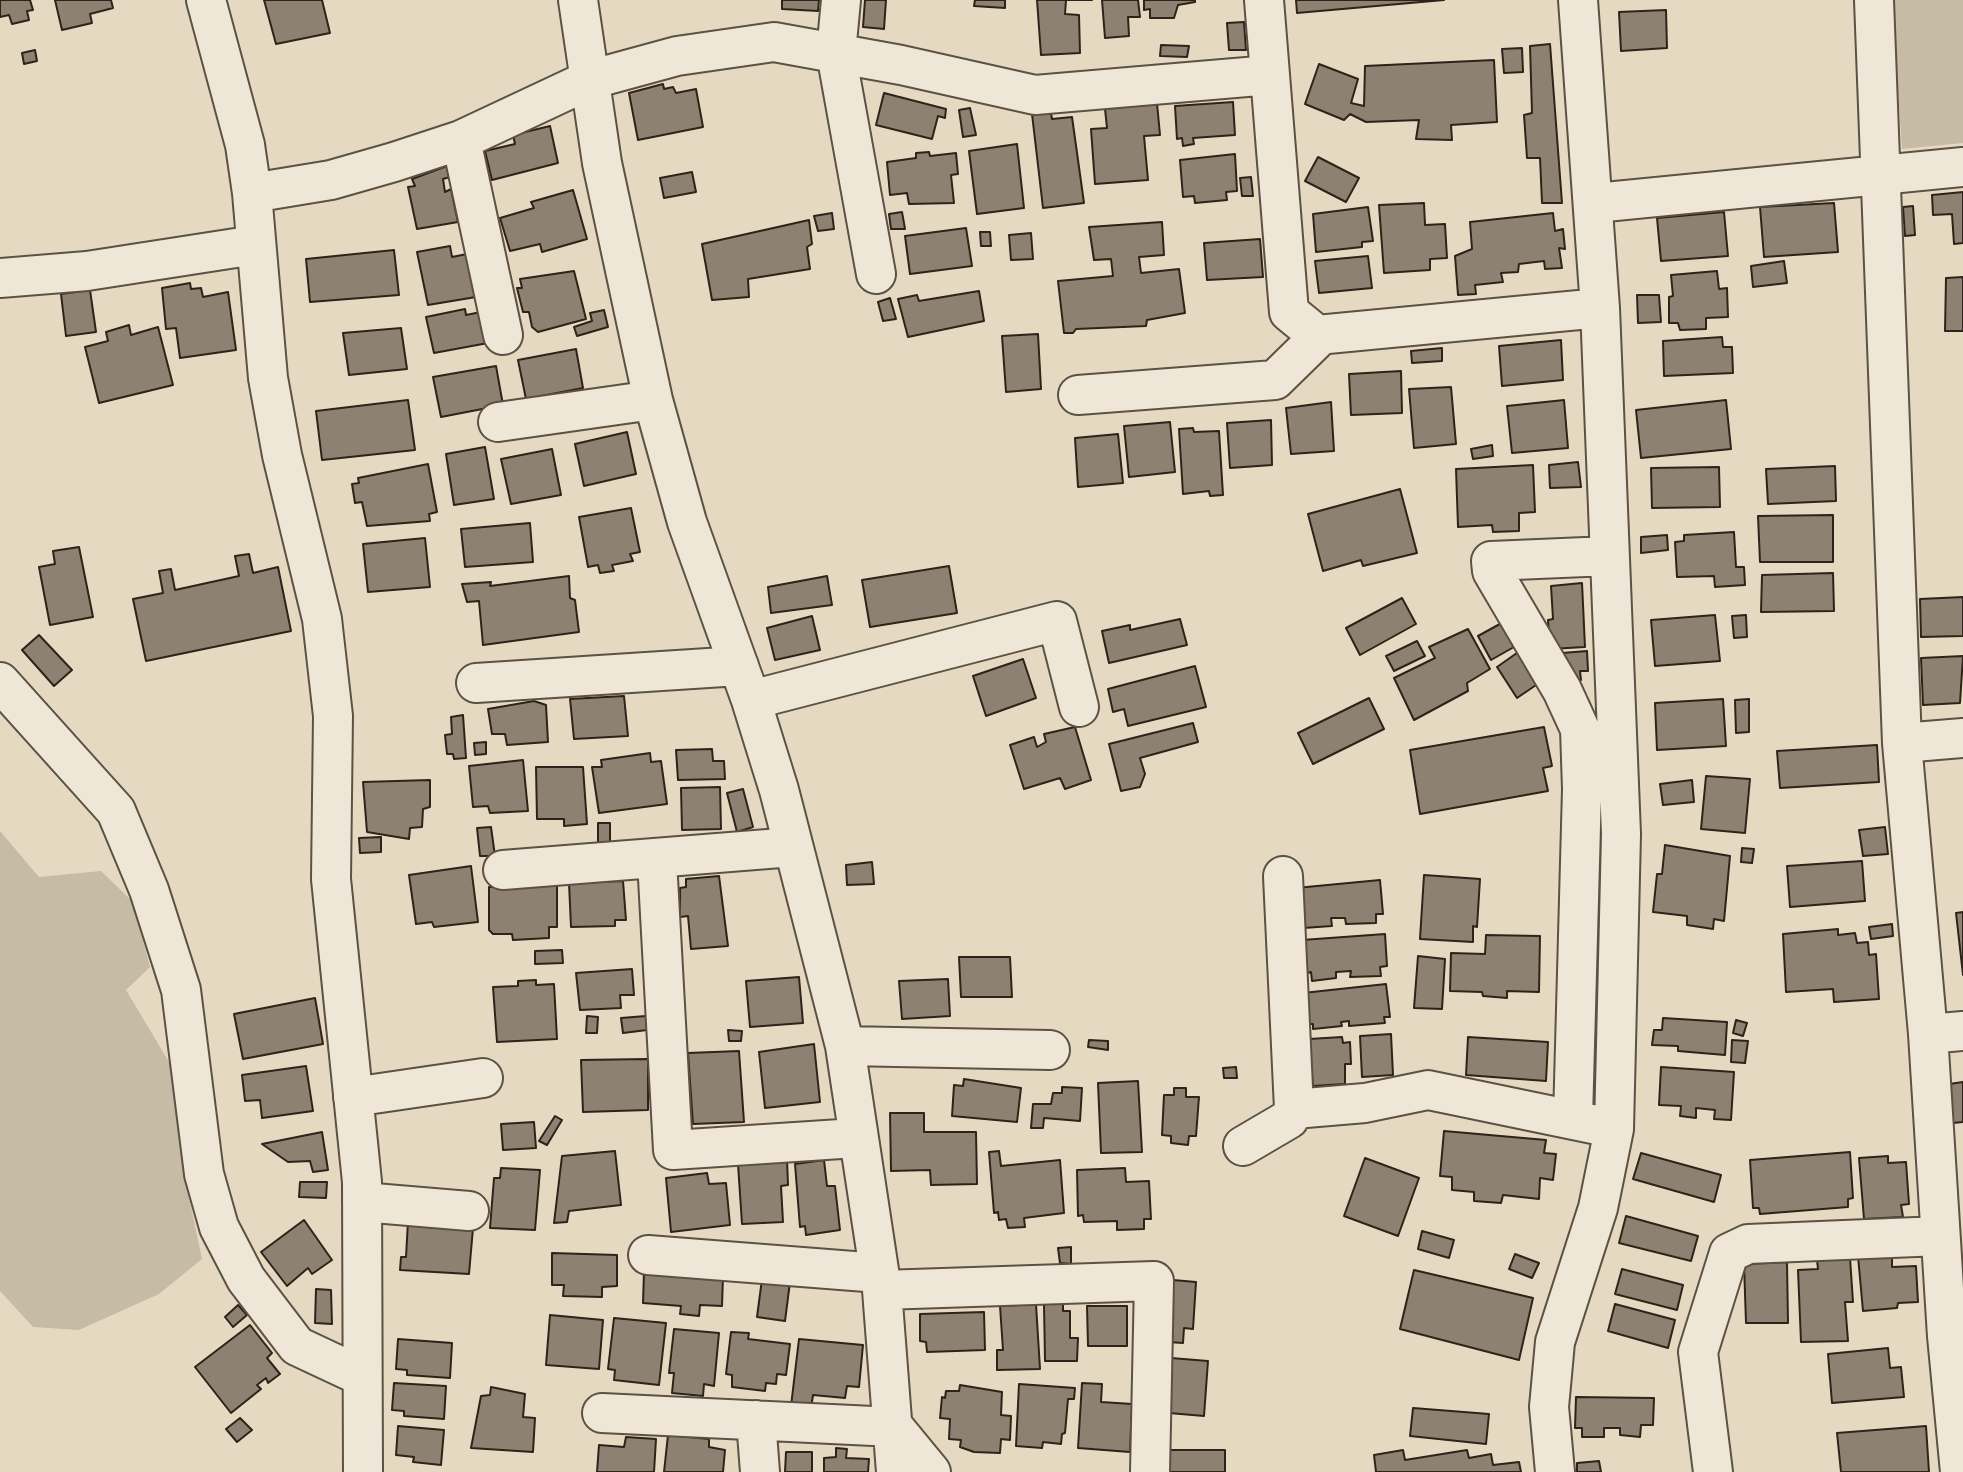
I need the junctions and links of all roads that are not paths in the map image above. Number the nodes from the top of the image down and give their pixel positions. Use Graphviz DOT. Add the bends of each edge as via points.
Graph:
graph roads {
  1 [pos="206,0"];
  2 [pos="578,0"];
  3 [pos="841,0"];
  4 [pos="1264,0"];
  5 [pos="1578,0"];
  6 [pos="1874,0"];
  7 [pos="836,54"];
  8 [pos="1270,75"];
  9 [pos="589,80"];
  10 [pos="461,140"];
  11 [pos="1963,167"];
  12 [pos="1882,174"];
  13 [pos="252,193"];
  14 [pos="1595,204"];
  15 [pos="255,245"];
  16 [pos="876,274"];
  17 [pos="0,278"];
  18 [pos="1600,308"];
  19 [pos="1322,334"];
  20 [pos="503,335"];
  21 [pos="1078,395"];
  22 [pos="653,400"];
  23 [pos="498,422"];
  24 [pos="1609,556"];
  25 [pos="0,682"];
  26 [pos="476,683"];
  27 [pos="745,683"];
  28 [pos="1079,707"];
  29 [pos="1963,738"];
  30 [pos="1902,743"];
  31 [pos="793,847"];
  32 [pos="657,860"];
  33 [pos="503,870"];
  34 [pos="1283,876"];
  35 [pos="1945,1033"];
  36 [pos="845,1046"];
  37 [pos="1050,1050"];
  38 [pos="482,1079"];
  39 [pos="353,1097"];
  40 [pos="1294,1109"];
  41 [pos="1573,1119"];
  42 [pos="1614,1129"];
  43 [pos="856,1138"];
  44 [pos="1243,1146"];
  45 [pos="362,1202"];
  46 [pos="469,1210"];
  47 [pos="1940,1236"];
  48 [pos="649,1255"];
  49 [pos="880,1282"];
  50 [pos="1955,1335"];
  51 [pos="361,1376"];
  52 [pos="602,1413"];
  53 [pos="756,1420"];
  54 [pos="894,1427"];
  55 [pos="363,1472"];
  56 [pos="760,1472"];
  57 [pos="896,1472"];
  58 [pos="931,1472"];
  59 [pos="1150,1472"];
  60 [pos="1555,1472"];
  61 [pos="1713,1472"];
  62 [pos="1960,1472"];
  1 -- 13 [label="street" via="245,145"];
  2 -- 9 [label="street"];
  3 -- 7 [label="street"];
  4 -- 8 [label="street"];
  5 -- 14 [label="street"];
  6 -- 12 [label="street"];
  7 -- 8 [label="street" via="1035,95"];
  7 -- 9 [label="street" via="774,42 677,56"];
  7 -- 16 [label="street"];
  8 -- 19 [label="street" via="1289,312 1317,335"];
  9 -- 10 [label="street"];
  9 -- 22 [label="street" via="602,163"];
  10 -- 13 [label="street" via="331,180"];
  10 -- 20 [label="street"];
  11 -- 12 [label="street"];
  12 -- 14 [label="street"];
  12 -- 30 [label="street"];
  13 -- 15 [label="street"];
  14 -- 18 [label="street"];
  15 -- 17 [label="street" via="88,271"];
  15 -- 39 [label="street" via="268,378 324,631 333,716 331,879"];
  18 -- 19 [label="street"];
  18 -- 24 [label="street"];
  19 -- 21 [label="street" via="1275,380"];
  22 -- 23 [label="street"];
  22 -- 27 [label="street" via="687,522"];
  24 -- 41 [label="street" via="1491,561 1492,571 1580,729"];
  24 -- 42 [label="street" via="1620,834"];
  25 -- 51 [label="street" via="116,811 149,890 181,990 204,1174 219,1227 246,1279 297,1346"];
  26 -- 27 [label="street"];
  27 -- 28 [label="street" via="1057,621"];
  27 -- 31 [label="street"];
  29 -- 30 [label="street"];
  30 -- 35 [label="street"];
  31 -- 32 [label="street"];
  31 -- 36 [label="street"];
  32 -- 33 [label="street"];
  32 -- 43 [label="street" via="673,1150"];
  34 -- 40 [label="street"];
  35 -- 47 [label="street"];
  36 -- 37 [label="street"];
  36 -- 43 [label="street"];
  38 -- 39 [label="street"];
  39 -- 45 [label="street"];
  40 -- 41 [label="street" via="1365,1103 1428,1090"];
  40 -- 44 [label="street" via="1289,1119"];
  41 -- 42 [label="street"];
  42 -- 60 [label="street" via="1598,1208 1555,1342 1549,1407"];
  43 -- 49 [label="street"];
  45 -- 46 [label="street"];
  45 -- 51 [label="street"];
  47 -- 50 [label="street"];
  47 -- 61 [label="street" via="1748,1244 1729,1252 1698,1352"];
  48 -- 49 [label="street"];
  49 -- 54 [label="street"];
  49 -- 59 [label="street" via="1154,1281"];
  50 -- 62 [label="street"];
  51 -- 55 [label="street"];
  52 -- 53 [label="street"];
  53 -- 54 [label="street"];
  53 -- 56 [label="street"];
  54 -- 57 [label="street"];
  54 -- 58 [label="street"];
}
